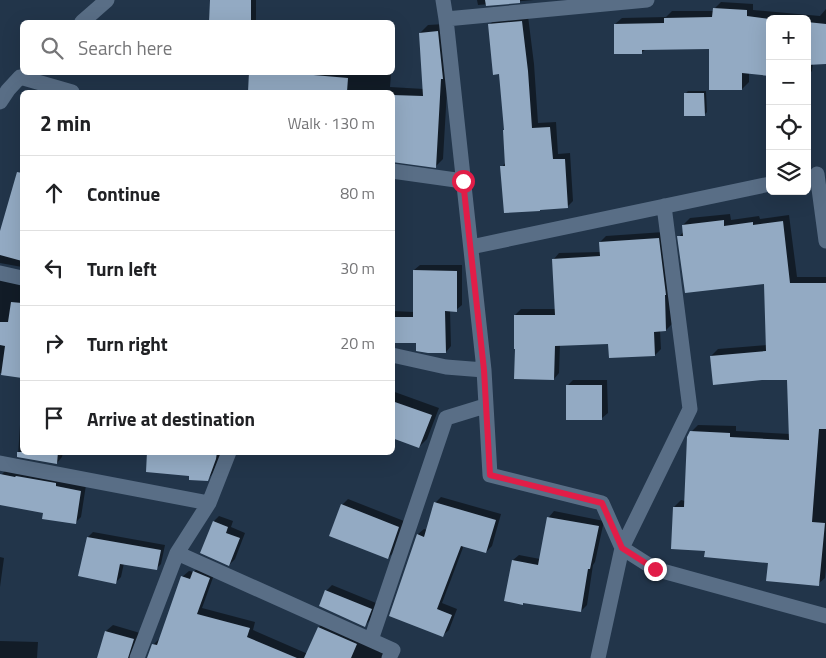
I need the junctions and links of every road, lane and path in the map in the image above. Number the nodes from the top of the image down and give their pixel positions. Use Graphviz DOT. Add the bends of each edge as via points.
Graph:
graph roads {
  1 [pos="107,0"];
  2 [pos="443,0"];
  3 [pos="647,0"];
  4 [pos="446,19"];
  5 [pos="84,20"];
  6 [pos="22,75"];
  7 [pos="66,90"];
  8 [pos="0,102"];
  9 [pos="395,171"];
  10 [pos="817,174"];
  11 [pos="463,181"];
  12 [pos="766,185"];
  13 [pos="664,206"];
  14 [pos="826,241"];
  15 [pos="471,247"];
  16 [pos="0,273"];
  17 [pos="20,278"];
  18 [pos="395,355"];
  19 [pos="484,370"];
  20 [pos="485,406"];
  21 [pos="228,455"];
  22 [pos="0,463"];
  23 [pos="209,503"];
  24 [pos="622,548"];
  25 [pos="178,553"];
  26 [pos="826,616"];
  27 [pos="371,640"];
  28 [pos="137,658"];
  29 [pos="389,658"];
  30 [pos="598,658"];
  1 -- 5 [label="street"];
  2 -- 4 [label="street"];
  3 -- 4 [label="street"];
  4 -- 11 [label="street"];
  6 -- 7 [label="street"];
  6 -- 8 [label="street"];
  9 -- 11 [label="street"];
  10 -- 14 [label="street"];
  11 -- 15 [label="street"];
  12 -- 13 [label="street"];
  13 -- 15 [label="street"];
  13 -- 24 [label="street" via="690,409"];
  15 -- 19 [label="street"];
  16 -- 17 [label="street"];
  18 -- 19 [label="street" via="446,367"];
  19 -- 20 [label="street"];
  20 -- 24 [label="street" via="490,475 602,503"];
  20 -- 27 [label="street" via="446,418"];
  21 -- 23 [label="street"];
  22 -- 23 [label="street"];
  23 -- 25 [label="street"];
  24 -- 26 [label="street" via="655,569"];
  24 -- 30 [label="street"];
  25 -- 27 [label="street"];
  25 -- 28 [label="street"];
  27 -- 29 [label="street" via="393,650"];
}
